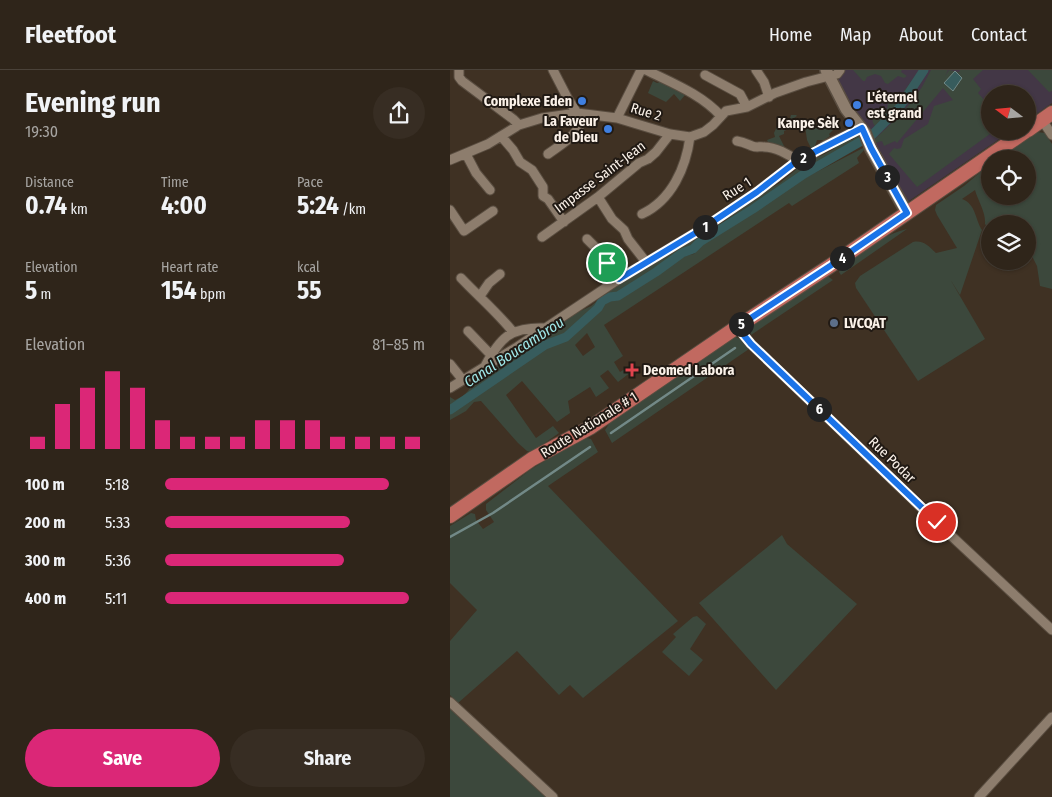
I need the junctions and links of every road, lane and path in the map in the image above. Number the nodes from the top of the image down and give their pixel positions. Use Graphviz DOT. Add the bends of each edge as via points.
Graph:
graph roads {
  1 [pos="458,70"];
  2 [pos="553,70"];
  3 [pos="641,70"];
  4 [pos="646,70"];
  5 [pos="756,70"];
  6 [pos="840,70"];
  7 [pos="450,73"];
  8 [pos="828,73"];
  9 [pos="704,75"];
  10 [pos="769,97"];
  11 [pos="747,106"];
  12 [pos="580,114"];
  13 [pos="721,116"];
  14 [pos="1047,117"];
  15 [pos="617,118"];
  16 [pos="519,125"];
  17 [pos="1036,125"];
  18 [pos="863,131"];
  19 [pos="670,134"];
  20 [pos="1052,135"];
  21 [pos="500,136"];
  22 [pos="690,136"];
  23 [pos="1014,140"];
  24 [pos="737,141"];
  25 [pos="466,154"];
  26 [pos="548,154"];
  27 [pos="450,160"];
  28 [pos="797,161"];
  29 [pos="490,190"];
  30 [pos="598,197"];
  31 [pos="450,210"];
  32 [pos="493,211"];
  33 [pos="907,213"];
  34 [pos="642,214"];
  35 [pos="564,222"];
  36 [pos="542,237"];
  37 [pos="587,239"];
  38 [pos="646,262"];
  39 [pos="500,274"];
  40 [pos="461,278"];
  41 [pos="619,279"];
  42 [pos="480,296"];
  43 [pos="737,327"];
  44 [pos="544,328"];
  45 [pos="468,331"];
  46 [pos="513,332"];
  47 [pos="491,355"];
  48 [pos="450,364"];
  49 [pos="484,366"];
  50 [pos="462,379"];
  51 [pos="450,388"];
  52 [pos="450,516"];
  53 [pos="1052,630"];
  54 [pos="450,702"];
  55 [pos="1052,717"];
  56 [pos="553,797"];
  57 [pos="979,797"];
  1 -- 7 [label="street"];
  1 -- 16 [label="street" via="462,81"];
  2 -- 12 [label="street"];
  3 -- 15 [label="street"];
  4 -- 13 [label="street" via="696,95"];
  5 -- 10 [label="street"];
  6 -- 8 [label="street" via="837,74"];
  8 -- 10 [label="street"];
  8 -- 18 [label="street" via="846,109"];
  9 -- 11 [label="street" via="740,94"];
  10 -- 11 [label="street"];
  11 -- 13 [label="street" via="726,111"];
  12 -- 15 [label="street, Rue 2"];
  12 -- 16 [label="street, Rue 2" via="542,118"];
  12 -- 26 [label="street" via="576,133"];
  13 -- 22 [label="street" via="704,132"];
  14 -- 17 [label="main road, Route Nationale # 1"];
  14 -- 20 [label="street"];
  15 -- 19 [label="street, Rue 2"];
  16 -- 21 [label="street, Rue 2"];
  18 -- 28 [label="street, Rue 1"];
  18 -- 33 [label="street"];
  19 -- 22 [label="street, Rue 2"];
  19 -- 30 [label="street, Impasse Saint-Jean" via="656,152"];
  21 -- 25 [label="street, Rue 2"];
  21 -- 35 [label="street" via="520,162 532,170 543,187 543,196"];
  22 -- 34 [label="street" via="676,182 662,200"];
  23 -- 33 [label="main road, Route Nationale # 1"];
  24 -- 28 [label="street" via="789,154"];
  25 -- 27 [label="street, Rue 2"];
  25 -- 29 [label="street"];
  28 -- 38 [label="street, Rue 1" via="702,229"];
  30 -- 35 [label="street, Impasse Saint-Jean"];
  30 -- 38 [label="street"];
  31 -- 32 [label="street" via="464,231"];
  33 -- 43 [label="main road, Route Nationale # 1"];
  35 -- 36 [label="street, Impasse Saint-Jean"];
  37 -- 41 [label="street"];
  38 -- 41 [label="street, Rue 1"];
  39 -- 42 [label="street"];
  40 -- 42 [label="street"];
  41 -- 44 [label="street, Rue 1"];
  42 -- 46 [label="street"];
  43 -- 52 [label="main road, Route Nationale # 1" via="591,427 532,459"];
  43 -- 53 [label="street, Rue Podar"];
  44 -- 46 [label="street" via="529,327"];
  44 -- 49 [label="street, Rue 1"];
  45 -- 47 [label="street"];
  46 -- 47 [label="street"];
  47 -- 49 [label="street"];
  48 -- 50 [label="street"];
  49 -- 50 [label="street, Rue 1"];
  50 -- 51 [label="street, Rue 1"];
  54 -- 56 [label="street"];
  55 -- 57 [label="street"];
}
